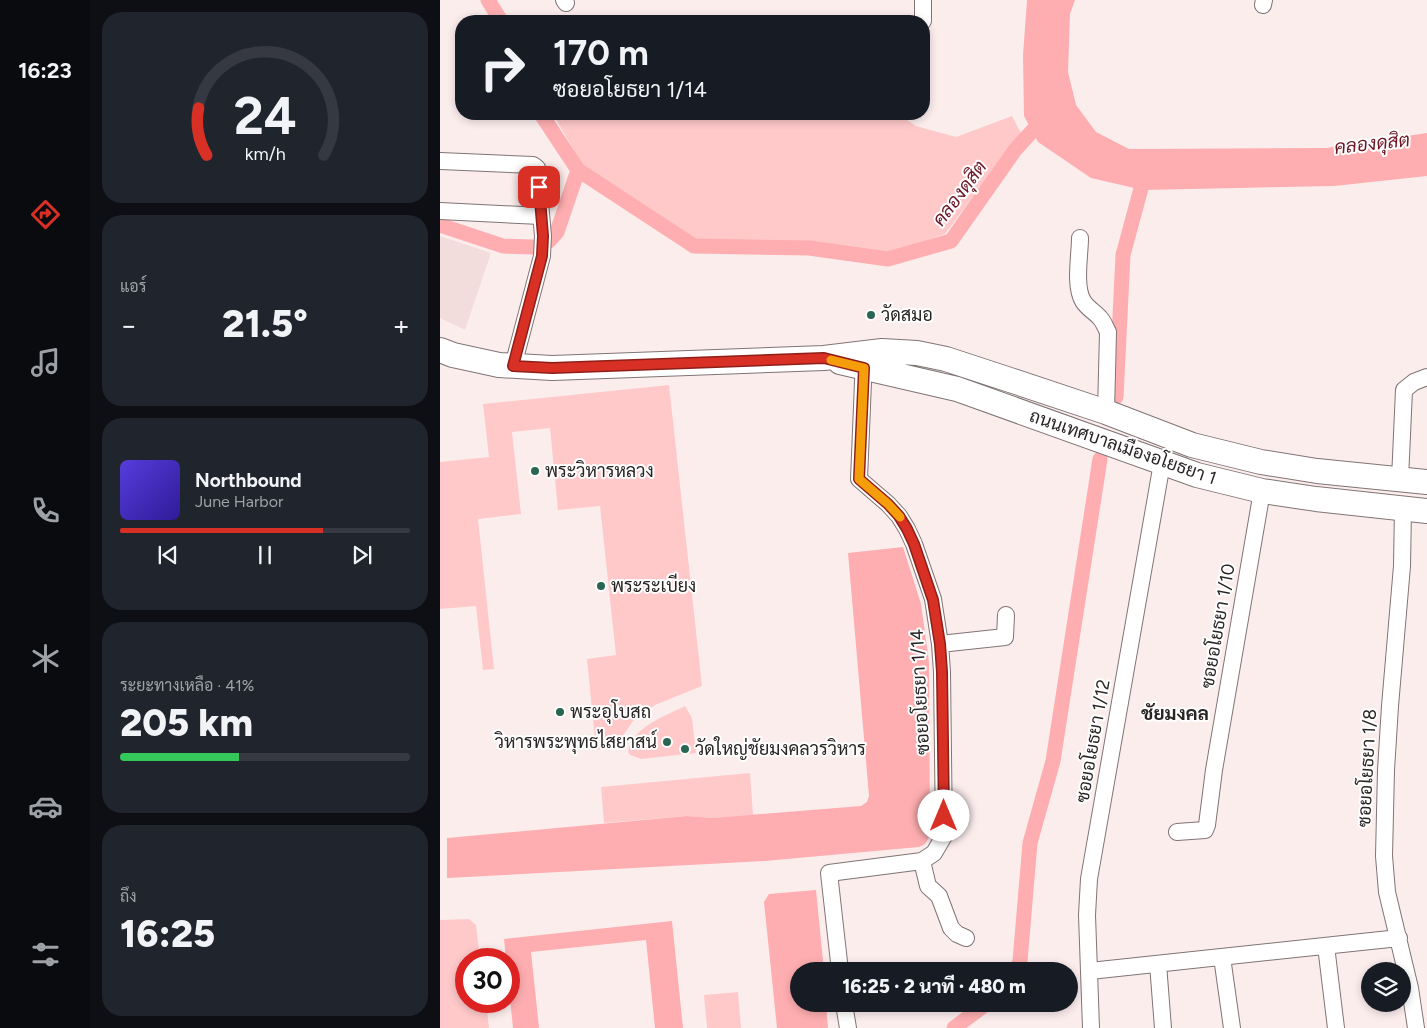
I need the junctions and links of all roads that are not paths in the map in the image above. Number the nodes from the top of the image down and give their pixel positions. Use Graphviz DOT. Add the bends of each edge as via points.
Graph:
graph roads {
  1 [pos="923,0"];
  2 [pos="923,15"];
  3 [pos="440,161"];
  4 [pos="440,211"];
  5 [pos="541,216"];
  6 [pos="1080,238"];
  7 [pos="440,350"];
  8 [pos="864,360"];
  9 [pos="513,366"];
  10 [pos="1427,377"];
  11 [pos="1106,412"];
  12 [pos="1162,463"];
  13 [pos="1400,479"];
  14 [pos="1427,482"];
  15 [pos="1262,491"];
  16 [pos="1403,508"];
  17 [pos="1427,510"];
  18 [pos="1006,615"];
  19 [pos="940,644"];
  20 [pos="1177,832"];
  21 [pos="922,861"];
  22 [pos="966,938"];
  23 [pos="1399,938"];
  24 [pos="1326,946"];
  25 [pos="1222,957"];
  26 [pos="839,962"];
  27 [pos="1158,964"];
  28 [pos="1090,971"];
  29 [pos="845,1012"];
  30 [pos="848,1028"];
  31 [pos="1091,1028"];
  32 [pos="1163,1028"];
  33 [pos="1232,1028"];
  34 [pos="1336,1028"];
  35 [pos="1416,1028"];
  1 -- 2 [label="street"];
  3 -- 5 [label="street" via="533,165 538,173"];
  4 -- 5 [label="street"];
  5 -- 9 [label="street" via="542,256"];
  6 -- 11 [label="street" via="1080,292 1108,332"];
  7 -- 9 [label="main road, ถนนเทศบาลเมืองอโยธยา 1"];
  8 -- 9 [label="main road, ถนนเทศบาลเมืองอโยธยา 1" via="824,358 552,368"];
  8 -- 11 [label="main road, ถนนเทศบาลเมืองอโยธยา 1" via="882,351 946,359"];
  8 -- 12 [label="main road, ถนนเทศบาลเมืองอโยธยา 1" via="957,389"];
  8 -- 19 [label="street, ซอยอโยธยา 1/14" via="859,479 888,504 907,529 933,600"];
  10 -- 13 [label="street" via="1404,390"];
  11 -- 13 [label="main road, ถนนเทศบาลเมืองอโยธยา 1" via="1192,445 1261,462 1317,472"];
  12 -- 15 [label="main road, ถนนเทศบาลเมืองอโยธยา 1" via="1197,476"];
  12 -- 28 [label="street, ซอยอโยธยา 1/12" via="1089,879"];
  13 -- 14 [label="main road, ถนนเทศบาลเมืองอโยธยา 1"];
  15 -- 16 [label="main road, ถนนเทศบาลเมืองอโยธยา 1"];
  15 -- 20 [label="street, ซอยอโยธยา 1/10" via="1207,825 1205,830"];
  16 -- 17 [label="main road, ถนนเทศบาลเมืองอโยธยา 1"];
  16 -- 23 [label="street, ซอยอโยธยา 1/8" via="1384,825 1387,892"];
  18 -- 19 [label="street" via="1005,637"];
  19 -- 21 [label="street, ซอยอโยธยา 1/14" via="944,836 934,853"];
  21 -- 22 [label="street" via="928,886 939,896 951,928"];
  21 -- 26 [label="street" via="829,873"];
  23 -- 24 [label="street"];
  23 -- 35 [label="street, ซอยอโยธยา 1/8"];
  24 -- 25 [label="street"];
  24 -- 34 [label="street"];
  25 -- 27 [label="street"];
  25 -- 33 [label="street"];
  27 -- 28 [label="street"];
  27 -- 32 [label="street"];
  28 -- 31 [label="street, ซอยอโยธยา 1/12"];
  29 -- 30 [label="street"];
}
